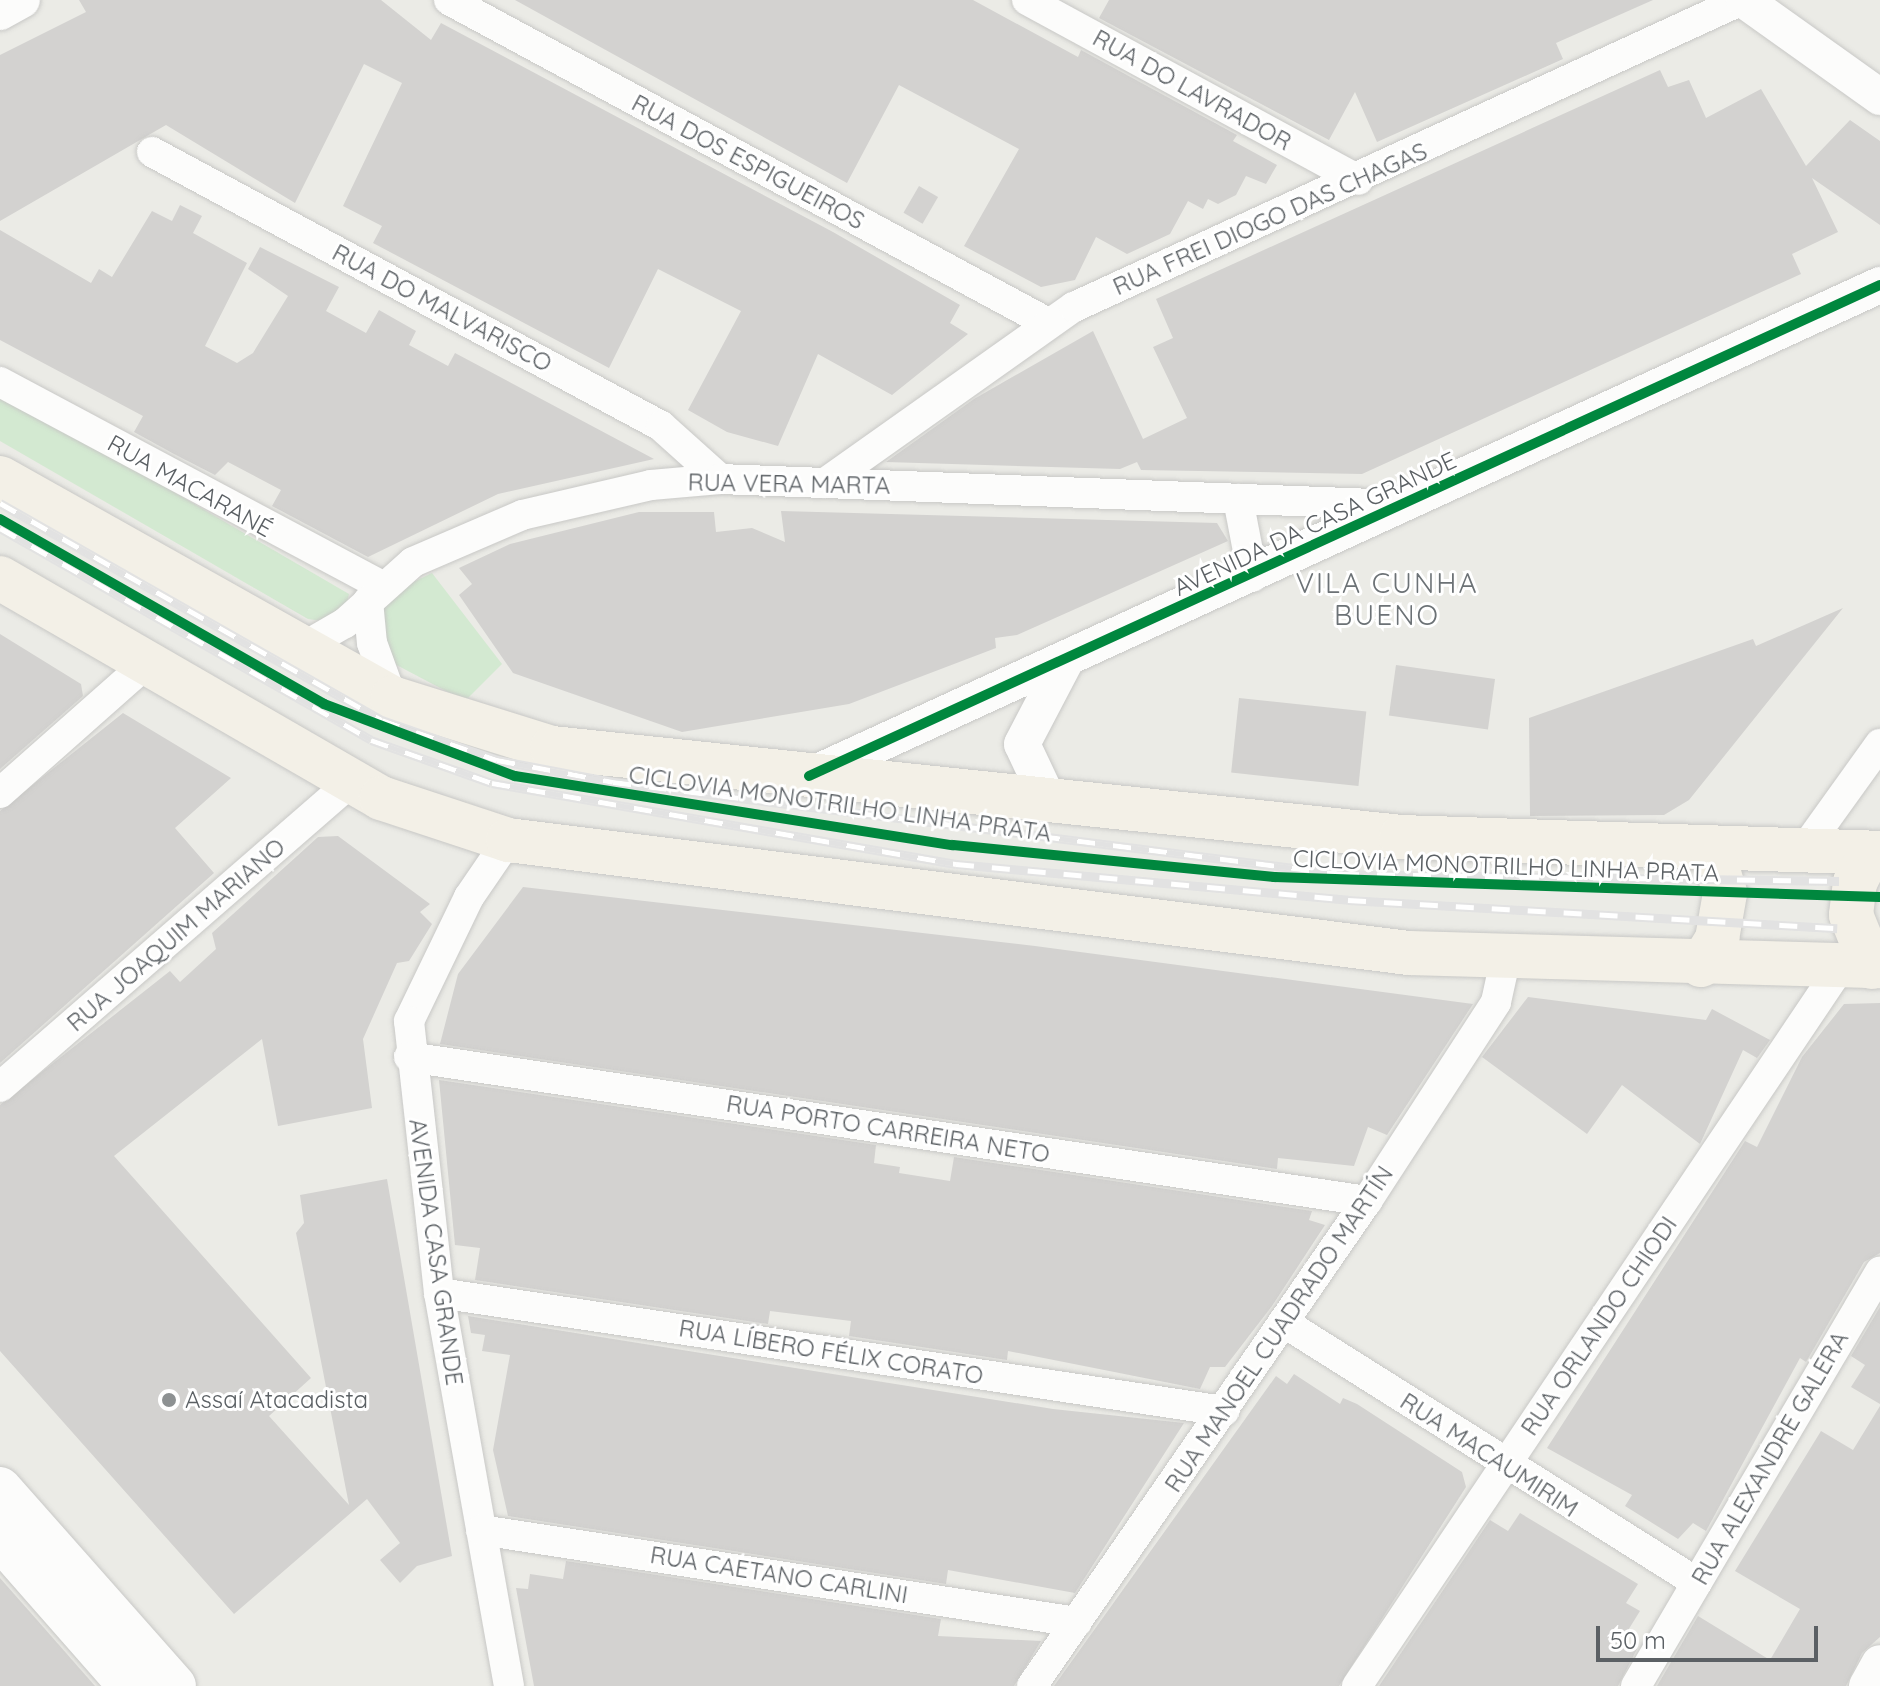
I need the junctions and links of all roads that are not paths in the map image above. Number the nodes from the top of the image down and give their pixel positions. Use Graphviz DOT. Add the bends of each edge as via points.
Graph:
graph roads {
  1 [pos="22,0"];
  2 [pos="449,0"];
  3 [pos="1027,0"];
  4 [pos="1743,0"];
  5 [pos="0,12"];
  6 [pos="1880,97"];
  7 [pos="152,152"];
  8 [pos="1358,180"];
  9 [pos="1880,285"];
  10 [pos="1048,323"];
  11 [pos="0,382"];
  12 [pos="0,478"];
  13 [pos="720,479"];
  14 [pos="825,483"];
  15 [pos="1238,499"];
  16 [pos="1400,505"];
  17 [pos="1253,577"];
  18 [pos="0,578"];
  19 [pos="375,594"];
  20 [pos="298,650"];
  21 [pos="1067,658"];
  22 [pos="146,664"];
  23 [pos="392,698"];
  24 [pos="1880,744"];
  25 [pos="809,776"];
  26 [pos="351,782"];
  27 [pos="0,793"];
  28 [pos="1046,795"];
  29 [pos="508,840"];
  30 [pos="1712,850"];
  31 [pos="1803,851"];
  32 [pos="1875,853"];
  33 [pos="1505,961"];
  34 [pos="1701,965"];
  35 [pos="1864,966"];
  36 [pos="409,1057"];
  37 [pos="0,1087"];
  38 [pos="1367,1201"];
  39 [pos="1880,1271"];
  40 [pos="439,1293"];
  41 [pos="1283,1322"];
  42 [pos="1224,1411"];
  43 [pos="1505,1467"];
  44 [pos="0,1488"];
  45 [pos="481,1530"];
  46 [pos="0,1539"];
  47 [pos="1697,1583"];
  48 [pos="1077,1622"];
  49 [pos="1880,1663"];
  50 [pos="129,1686"];
  51 [pos="175,1686"];
  52 [pos="509,1686"];
  53 [pos="1032,1686"];
  54 [pos="1357,1686"];
  55 [pos="1636,1686"];
  56 [pos="1867,1686"];
  1 -- 5 [label="street"];
  2 -- 10 [label="street, RUA DOS ESPIGUEIROS"];
  3 -- 8 [label="street, RUA DO LAVRADOR"];
  4 -- 6 [label="street"];
  4 -- 8 [label="street, RUA FREI DIOGO DAS CHAGAS"];
  7 -- 13 [label="street, RUA DO MALVARISCO" via="661,426"];
  8 -- 10 [label="street, RUA FREI DIOGO DAS CHAGAS"];
  9 -- 16 [label="street, AVENIDA DA CASA GRANDE"];
  10 -- 14 [label="street, RUA FREI DIOGO DAS CHAGAS"];
  11 -- 19 [label="street, RUA MACARANÉ"];
  12 -- 20 [label="main road"];
  13 -- 14 [label="street, RUA VERA MARTA"];
  13 -- 19 [label="street, RUA VERA MARTA" via="651,485 522,515 413,562"];
  14 -- 15 [label="street, RUA VERA MARTA"];
  15 -- 16 [label="street, RUA VERA MARTA"];
  15 -- 17 [label="street"];
  16 -- 17 [label="street, AVENIDA DA CASA GRANDE"];
  17 -- 21 [label="street, AVENIDA DA CASA GRANDE"];
  18 -- 22 [label="main road"];
  19 -- 20 [label="street, RUA VERA MARTA"];
  19 -- 23 [label="street" via="372,643"];
  20 -- 23 [label="main road"];
  21 -- 25 [label="street, AVENIDA DA CASA GRANDE"];
  21 -- 28 [label="street" via="1022,744"];
  22 -- 26 [label="main road"];
  22 -- 27 [label="street"];
  23 -- 25 [label="main road" via="552,748"];
  24 -- 31 [label="street"];
  25 -- 28 [label="main road"];
  26 -- 29 [label="main road"];
  26 -- 37 [label="street, RUA JOAQUIM MARIANO"];
  28 -- 30 [label="main road" via="1401,837"];
  29 -- 33 [label="main road" via="1136,924"];
  29 -- 36 [label="street, AVENIDA CASA GRANDE" via="428,978 409,1021"];
  30 -- 31 [label="main road"];
  30 -- 34 [label="main road" via="1725,893 1717,939"];
  31 -- 32 [label="main road"];
  32 -- 35 [label="main road" via="1855,882 1851,915"];
  33 -- 34 [label="main road"];
  33 -- 38 [label="street, RUA MANOEL CUADRADO MARTÍN" via="1496,1002"];
  34 -- 35 [label="main road"];
  35 -- 43 [label="street, RUA ORLANDO CHIODI"];
  36 -- 38 [label="street, RUA PORTO CARREIRA NETO"];
  36 -- 40 [label="street, AVENIDA CASA GRANDE"];
  38 -- 41 [label="street, RUA MANOEL CUADRADO MARTÍN"];
  39 -- 47 [label="street, RUA ALEXANDRE GALERA"];
  40 -- 42 [label="street, RUA LÍBERO FÉLIX CORATO"];
  40 -- 45 [label="street, AVENIDA CASA GRANDE"];
  41 -- 42 [label="street, RUA MANOEL CUADRADO MARTÍN"];
  41 -- 43 [label="street, RUA MACAUMIRIM"];
  42 -- 48 [label="street, RUA MANOEL CUADRADO MARTÍN"];
  43 -- 47 [label="street, RUA MACAUMIRIM"];
  43 -- 54 [label="street, RUA ORLANDO CHIODI"];
  44 -- 51 [label="main road"];
  45 -- 48 [label="street, RUA CAETANO CARLINI"];
  45 -- 52 [label="street, AVENIDA CASA GRANDE"];
  46 -- 50 [label="main road"];
  47 -- 55 [label="street, RUA ALEXANDRE GALERA"];
  48 -- 53 [label="street, RUA MANOEL CUADRADO MARTÍN"];
  49 -- 56 [label="street"];
}
